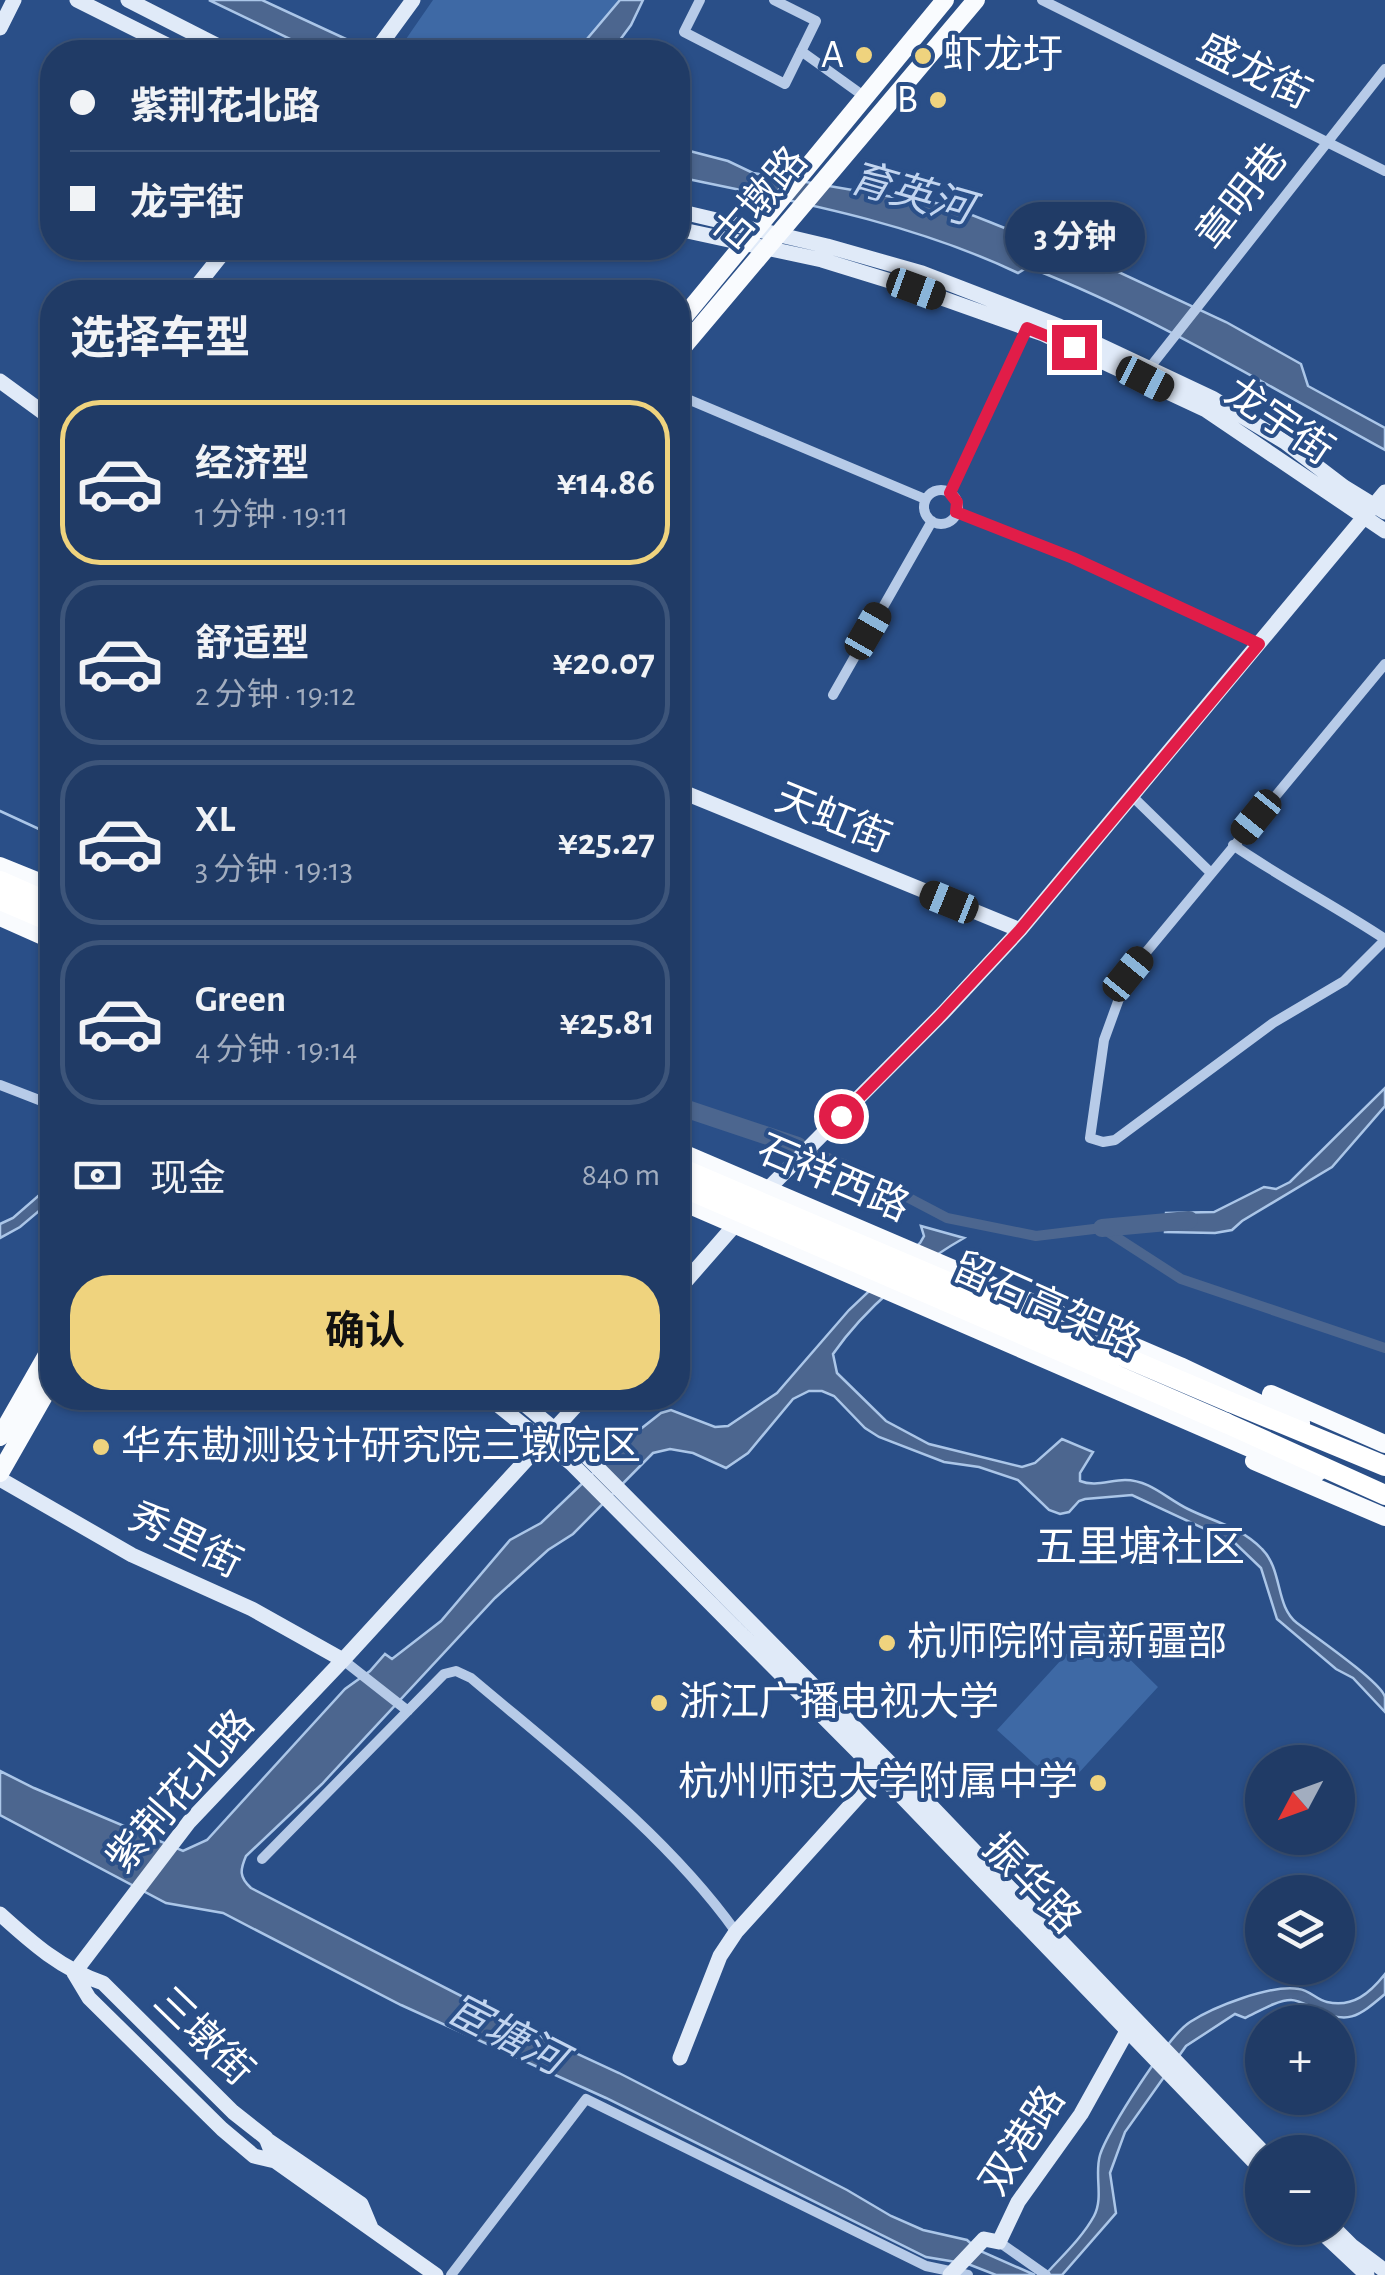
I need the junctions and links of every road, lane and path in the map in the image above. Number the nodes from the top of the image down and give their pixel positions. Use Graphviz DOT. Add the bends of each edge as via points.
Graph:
graph roads {
  1 [pos="14,0"];
  2 [pos="77,0"];
  3 [pos="128,0"];
  4 [pos="413,0"];
  5 [pos="700,0"];
  6 [pos="774,0"];
  7 [pos="944,0"];
  8 [pos="976,0"];
  9 [pos="1042,0"];
  10 [pos="0,28"];
  11 [pos="156,40"];
  12 [pos="206,40"];
  13 [pos="384,40"];
  14 [pos="801,51"];
  15 [pos="1385,69"];
  16 [pos="865,98"];
  17 [pos="1325,141"];
  18 [pos="1385,171"];
  19 [pos="690,216"];
  20 [pos="690,231"];
  21 [pos="749,238"];
  22 [pos="772,242"];
  23 [pos="217,260"];
  24 [pos="202,280"];
  25 [pos="690,309"];
  26 [pos="1027,328"];
  27 [pos="690,339"];
  28 [pos="1151,366"];
  29 [pos="0,381"];
  30 [pos="690,401"];
  31 [pos="40,410"];
  32 [pos="950,493"];
  33 [pos="925,500"];
  34 [pos="1377,507"];
  35 [pos="956,512"];
  36 [pos="932,521"];
  37 [pos="1385,531"];
  38 [pos="1259,644"];
  39 [pos="1385,664"];
  40 [pos="833,696"];
  41 [pos="690,795"];
  42 [pos="1132,796"];
  43 [pos="1233,845"];
  44 [pos="0,866"];
  45 [pos="1211,872"];
  46 [pos="0,882"];
  47 [pos="40,882"];
  48 [pos="40,899"];
  49 [pos="0,900"];
  50 [pos="40,917"];
  51 [pos="0,918"];
  52 [pos="1020,930"];
  53 [pos="40,935"];
  54 [pos="1385,939"];
  55 [pos="0,1084"];
  56 [pos="40,1101"];
  57 [pos="690,1156"];
  58 [pos="690,1172"];
  59 [pos="768,1188"];
  60 [pos="690,1189"];
  61 [pos="690,1205"];
  62 [pos="736,1224"];
  63 [pos="690,1276"];
  64 [pos="1180,1366"];
  65 [pos="40,1367"];
  66 [pos="1106,1386"];
  67 [pos="40,1404"];
  68 [pos="510,1410"];
  69 [pos="528,1410"];
  70 [pos="573,1410"];
  71 [pos="1228,1413"];
  72 [pos="551,1435"];
  73 [pos="0,1437"];
  74 [pos="1385,1444"];
  75 [pos="1350,1450"];
  76 [pos="1385,1466"];
  77 [pos="0,1476"];
  78 [pos="1356,1485"];
  79 [pos="1385,1496"];
  80 [pos="1385,1518"];
  81 [pos="344,1660"];
  82 [pos="408,1711"];
  83 [pos="884,1768"];
  84 [pos="262,1860"];
  85 [pos="0,1914"];
  86 [pos="736,1932"];
  87 [pos="74,1974"];
  88 [pos="1131,2024"];
  89 [pos="680,2058"];
  90 [pos="1177,2072"];
  91 [pos="1245,2136"];
  92 [pos="266,2138"];
  93 [pos="1245,2150"];
  94 [pos="275,2160"];
  95 [pos="371,2228"];
  96 [pos="992,2240"];
  97 [pos="1335,2245"];
  98 [pos="1351,2245"];
  99 [pos="1385,2271"];
  100 [pos="957,2272"];
  101 [pos="436,2275"];
  102 [pos="451,2275"];
  103 [pos="1046,2275"];
  104 [pos="1367,2275"];
  1 -- 10 [label="street"];
  2 -- 11 [label="street"];
  3 -- 12 [label="street"];
  4 -- 13 [label="street"];
  5 -- 14 [label="street" via="684,32 785,84"];
  6 -- 14 [label="street" via="816,22"];
  7 -- 16 [label="main road, 古墩路"];
  8 -- 22 [label="main road, 古墩路"];
  9 -- 17 [label="street, 盛龙街"];
  14 -- 16 [label="street"];
  15 -- 17 [label="street, 章明巷"];
  16 -- 21 [label="main road, 古墩路"];
  17 -- 18 [label="street, 盛龙街"];
  17 -- 28 [label="street, 章明巷"];
  19 -- 21 [label="street, 龙宇街"];
  20 -- 21 [label="street, 龙宇街"];
  21 -- 22 [label="street, 龙宇街"];
  21 -- 25 [label="main road, 古墩路"];
  22 -- 26 [label="street, 龙宇街"];
  22 -- 27 [label="main road, 古墩路"];
  22 -- 28 [label="street, 龙宇街" via="922,273"];
  23 -- 24 [label="street"];
  26 -- 32 [label="street"];
  26 -- 34 [label="street, 龙宇街" via="1206,410"];
  28 -- 34 [label="street, 龙宇街" via="1285,442"];
  29 -- 31 [label="street"];
  30 -- 33 [label="street"];
  32 -- 33 [label="street" via="934,491"];
  32 -- 35 [label="street"];
  33 -- 36 [label="street"];
  34 -- 37 [label="street, 龙宇街"];
  34 -- 38 [label="street"];
  35 -- 36 [label="street" via="946,523"];
  35 -- 38 [label="street"];
  36 -- 40 [label="street"];
  38 -- 42 [label="street"];
  39 -- 43 [label="street"];
  41 -- 52 [label="street, 天虹街"];
  42 -- 45 [label="street"];
  42 -- 52 [label="street"];
  43 -- 45 [label="street"];
  43 -- 54 [label="street"];
  44 -- 47 [label="main road"];
  45 -- 54 [label="street" via="1128,974 1104,1040 1090,1138 1114,1140 1257,1034 1344,980"];
  46 -- 48 [label="highway"];
  49 -- 50 [label="highway"];
  51 -- 53 [label="main road"];
  52 -- 59 [label="street"];
  55 -- 56 [label="street"];
  57 -- 59 [label="main road, 石祥西路"];
  58 -- 71 [label="highway, 留石高架路, bridge"];
  59 -- 62 [label="street"];
  59 -- 64 [label="main road, 石祥西路"];
  60 -- 71 [label="highway, 留石高架路, bridge"];
  61 -- 62 [label="main road, 石祥西路"];
  62 -- 63 [label="street"];
  62 -- 66 [label="main road, 石祥西路"];
  64 -- 74 [label="main road, 石祥西路" via="1243,1381"];
  64 -- 75 [label="main road, 石祥西路"];
  65 -- 73 [label="main road"];
  66 -- 78 [label="main road, 石祥西路" via="1275,1459"];
  66 -- 80 [label="main road, 石祥西路" via="1275,1472"];
  67 -- 77 [label="main road"];
  68 -- 72 [label="street, 振华路"];
  69 -- 72 [label="street, 振华路"];
  70 -- 72 [label="street"];
  71 -- 75 [label="highway, 留石高架路"];
  71 -- 78 [label="highway, 留石高架路"];
  72 -- 81 [label="street, 紫荆花北路"];
  72 -- 83 [label="street, 振华路"];
  75 -- 76 [label="highway, 留石高架路"];
  77 -- 81 [label="street, 秀里街" via="132,1555"];
  78 -- 79 [label="highway, 留石高架路"];
  81 -- 82 [label="street"];
  81 -- 87 [label="street, 紫荆花北路" via="176,1838"];
  82 -- 84 [label="street"];
  82 -- 86 [label="street" via="444,1674 472,1678 599,1787 708,1894"];
  83 -- 86 [label="street"];
  83 -- 88 [label="street, 振华路"];
  85 -- 87 [label="street, 三墩街"];
  86 -- 89 [label="street"];
  87 -- 92 [label="street, 三墩街" via="102,1983"];
  87 -- 94 [label="street, 三墩街" via="89,1998 222,2129 254,2156"];
  88 -- 90 [label="street, 振华路"];
  88 -- 96 [label="street, 双港路" via="1081,2114"];
  90 -- 91 [label="street, 振华路"];
  90 -- 93 [label="street, 振华路"];
  92 -- 94 [label="street, 三墩街"];
  92 -- 95 [label="street" via="361,2204"];
  94 -- 95 [label="street, 三墩街"];
  95 -- 101 [label="street, 三墩街"];
  96 -- 100 [label="street, 双港路"];
  96 -- 103 [label="street"];
  97 -- 104 [label="street"];
  98 -- 99 [label="street"];
  100 -- 102 [label="street" via="926,2266 586,2099"];
}
